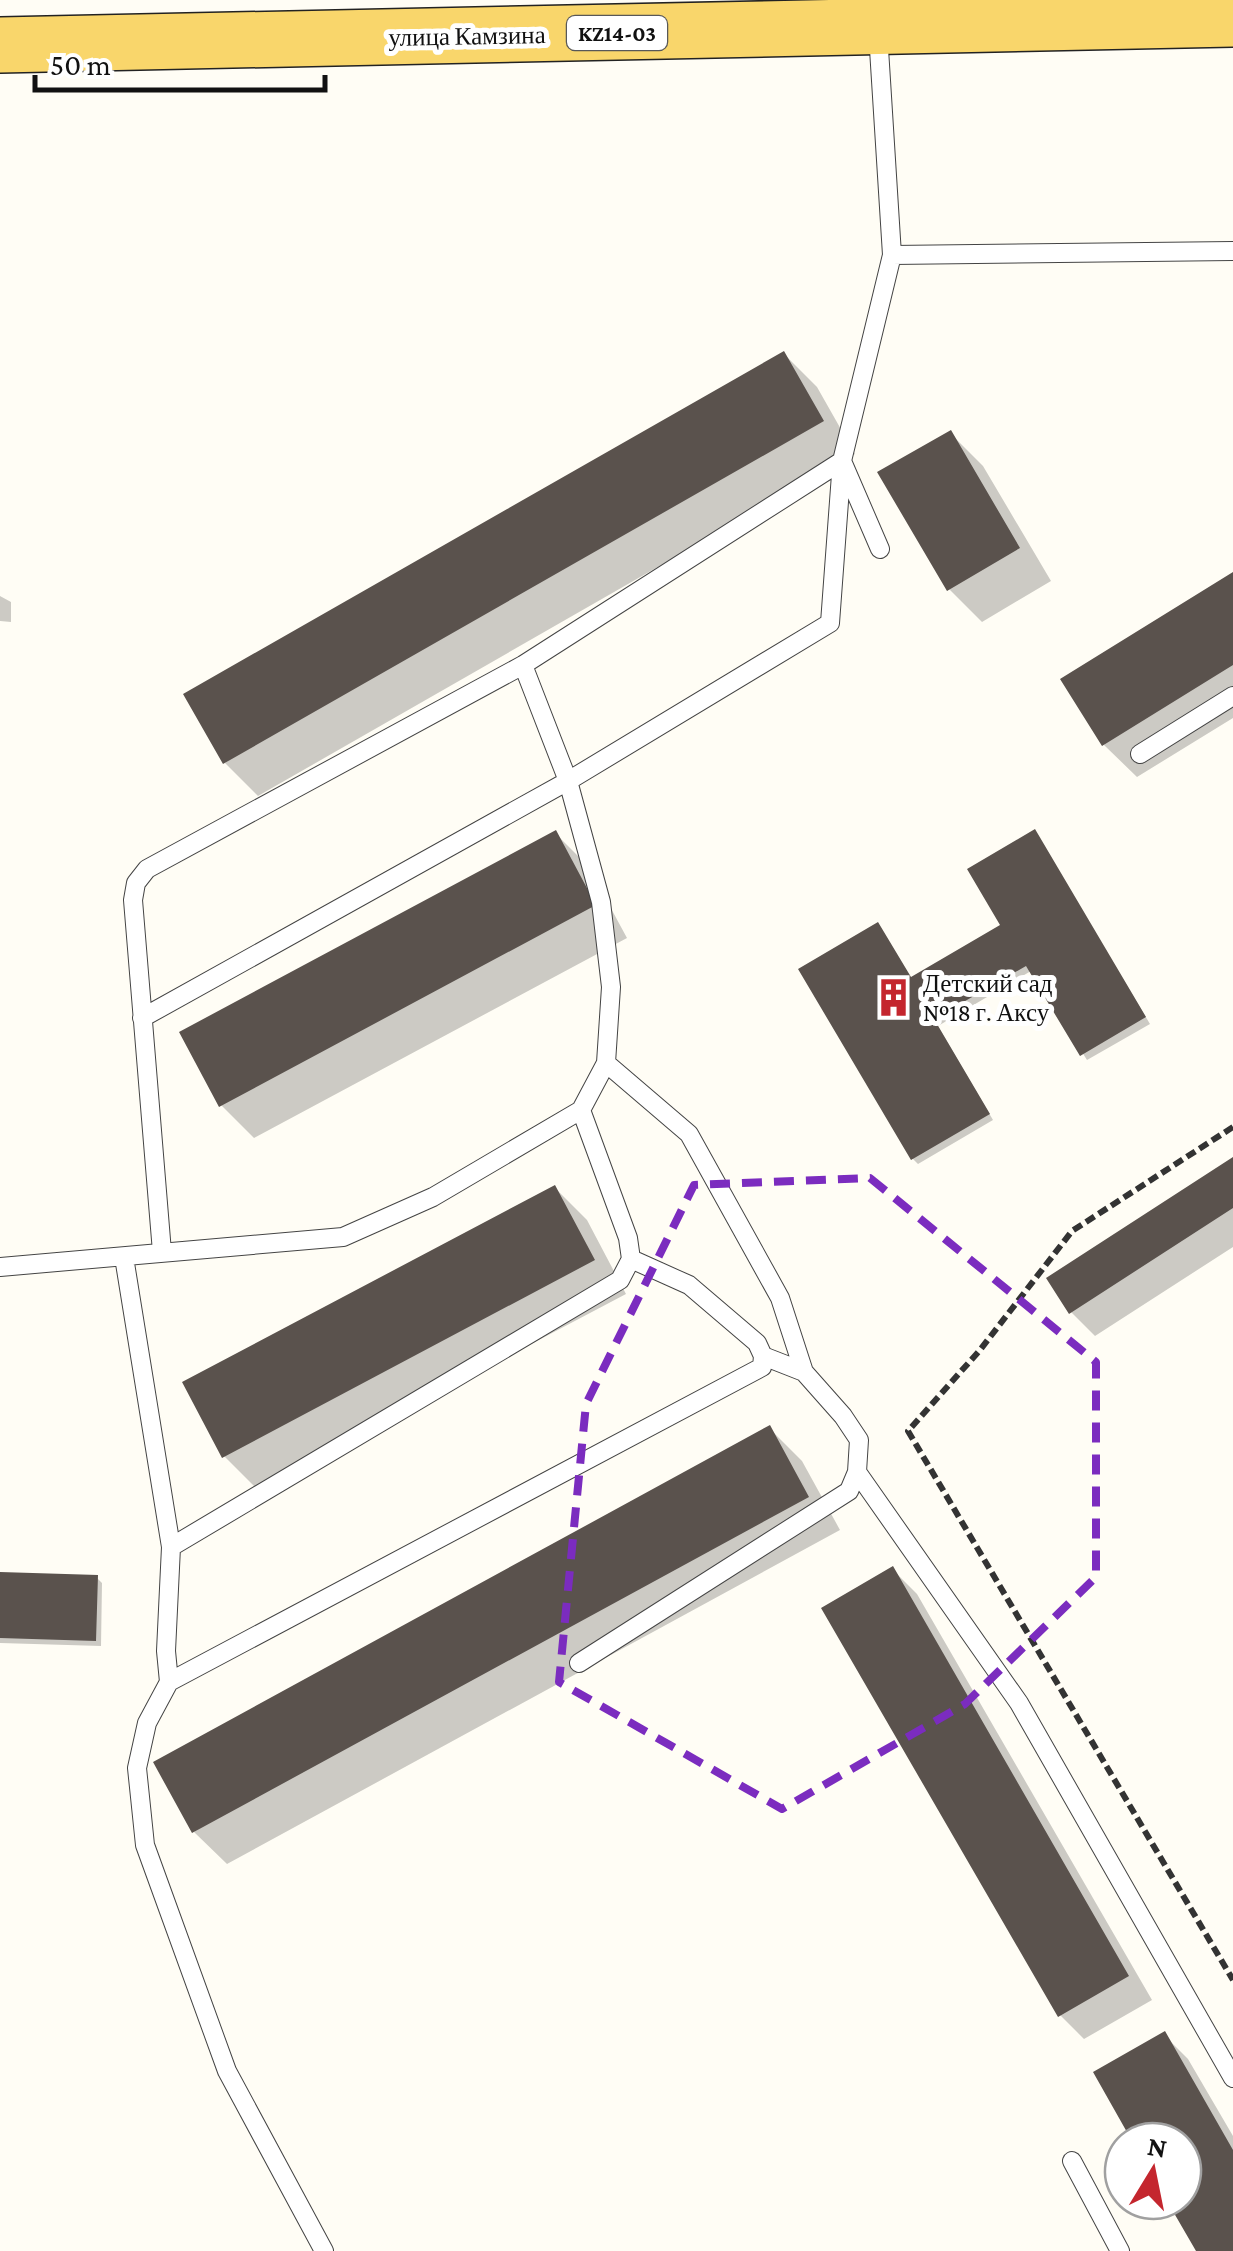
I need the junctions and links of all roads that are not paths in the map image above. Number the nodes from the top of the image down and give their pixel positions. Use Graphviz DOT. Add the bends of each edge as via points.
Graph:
graph roads {
  1 [pos="1233,19"];
  2 [pos="877,28"];
  3 [pos="0,46"];
  4 [pos="1233,251"];
  5 [pos="892,255"];
  6 [pos="842,461"];
  7 [pos="880,549"];
  8 [pos="522,665"];
  9 [pos="1233,696"];
  10 [pos="1140,754"];
  11 [pos="568,782"];
  12 [pos="142,1018"];
  13 [pos="606,1063"];
  14 [pos="581,1110"];
  15 [pos="162,1252"];
  16 [pos="124,1257"];
  17 [pos="630,1259"];
  18 [pos="0,1266"];
  19 [pos="763,1356"];
  20 [pos="804,1372"];
  21 [pos="857,1472"];
  22 [pos="171,1547"];
  23 [pos="579,1663"];
  24 [pos="168,1682"];
  25 [pos="1233,2078"];
  26 [pos="1072,2161"];
  27 [pos="324,2251"];
  28 [pos="1120,2251"];
  1 -- 2 [label="main road, улица Камзина / KZ14-03"];
  2 -- 3 [label="main road, улица Камзина / KZ14-03"];
  2 -- 5 [label="lane"];
  4 -- 5 [label="lane"];
  5 -- 6 [label="lane"];
  6 -- 7 [label="lane"];
  6 -- 8 [label="lane"];
  6 -- 11 [label="lane" via="830,623"];
  8 -- 11 [label="lane"];
  8 -- 12 [label="lane" via="148,869 133,900"];
  9 -- 10 [label="lane"];
  11 -- 12 [label="lane"];
  11 -- 13 [label="lane" via="601,902 611,986"];
  12 -- 15 [label="lane"];
  13 -- 14 [label="lane"];
  13 -- 20 [label="lane" via="689,1134 780,1298"];
  14 -- 15 [label="lane" via="433,1197 344,1237"];
  14 -- 17 [label="lane"];
  15 -- 16 [label="lane"];
  16 -- 18 [label="lane"];
  16 -- 22 [label="lane"];
  17 -- 19 [label="lane" via="688,1285"];
  17 -- 22 [label="lane" via="620,1280"];
  19 -- 20 [label="lane"];
  19 -- 24 [label="lane" via="762,1367"];
  20 -- 21 [label="lane" via="859,1440"];
  21 -- 23 [label="lane" via="849,1492"];
  21 -- 25 [label="lane" via="1019,1703"];
  22 -- 24 [label="lane"];
  24 -- 27 [label="lane" via="147,1722 136,1768 145,1844 228,2071"];
  26 -- 28 [label="lane"];
}
